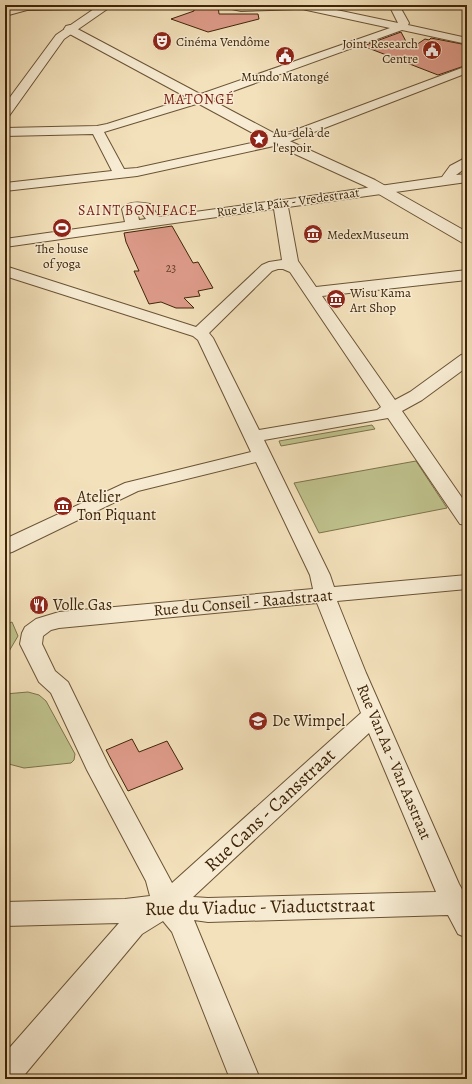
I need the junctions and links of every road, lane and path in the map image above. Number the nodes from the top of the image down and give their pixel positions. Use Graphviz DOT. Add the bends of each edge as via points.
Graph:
graph roads {
  1 [pos="227,5"];
  2 [pos="300,5"];
  3 [pos="394,5"];
  4 [pos="107,6"];
  5 [pos="5,12"];
  6 [pos="400,27"];
  7 [pos="70,29"];
  8 [pos="467,41"];
  9 [pos="467,69"];
  10 [pos="10,99"];
  11 [pos="199,99"];
  12 [pos="5,113"];
  13 [pos="97,130"];
  14 [pos="5,132"];
  15 [pos="278,141"];
  16 [pos="467,161"];
  17 [pos="120,174"];
  18 [pos="467,178"];
  19 [pos="448,181"];
  20 [pos="5,187"];
  21 [pos="382,190"];
  22 [pos="280,203"];
  23 [pos="467,239"];
  24 [pos="5,243"];
  25 [pos="295,269"];
  26 [pos="5,271"];
  27 [pos="467,275"];
  28 [pos="312,292"];
  29 [pos="199,333"];
  30 [pos="467,358"];
  31 [pos="392,409"];
  32 [pos="252,437"];
  33 [pos="261,455"];
  34 [pos="467,519"];
  35 [pos="5,547"];
  36 [pos="467,582"];
  37 [pos="326,595"];
  38 [pos="373,716"];
  39 [pos="461,903"];
  40 [pos="166,905"];
  41 [pos="5,914"];
  42 [pos="467,926"];
  43 [pos="5,1075"];
  44 [pos="245,1079"];
  1 -- 2 [label="street" via="241,8"];
  2 -- 6 [label="street"];
  3 -- 6 [label="street" via="404,23"];
  4 -- 5 [label="street" via="27,7"];
  4 -- 7 [label="street"];
  6 -- 8 [label="street"];
  6 -- 11 [label="street"];
  7 -- 10 [label="street" via="60,37"];
  7 -- 11 [label="street"];
  9 -- 15 [label="street"];
  10 -- 12 [label="street"];
  11 -- 13 [label="street"];
  11 -- 15 [label="street"];
  13 -- 14 [label="street"];
  13 -- 17 [label="street"];
  15 -- 17 [label="street"];
  15 -- 21 [label="street"];
  16 -- 19 [label="street" via="451,171"];
  17 -- 20 [label="street"];
  18 -- 19 [label="street, Rue de la Paix - Vredestraat"];
  19 -- 21 [label="street, Rue de la Paix - Vredestraat"];
  21 -- 22 [label="street, Rue de la Paix - Vredestraat"];
  21 -- 23 [label="street"];
  22 -- 24 [label="street, Rue de la Paix - Vredestraat"];
  22 -- 25 [label="street" via="290,261"];
  25 -- 28 [label="street"];
  25 -- 29 [label="street" via="284,264 267,268"];
  26 -- 29 [label="street"];
  27 -- 28 [label="street"];
  28 -- 31 [label="street"];
  29 -- 32 [label="street, Rue Van Aa - Van Aastraat" via="205,338"];
  30 -- 31 [label="street" via="416,396"];
  31 -- 32 [label="street" via="382,414"];
  31 -- 34 [label="street"];
  32 -- 33 [label="street, Rue Van Aa - Van Aastraat"];
  33 -- 35 [label="street" via="132,487"];
  33 -- 37 [label="street, Rue Van Aa - Van Aastraat" via="320,575"];
  36 -- 37 [label="street, Rue du Conseil - Raadstraat"];
  37 -- 38 [label="street, Rue Van Aa - Van Aastraat" via="328,606"];
  37 -- 40 [label="street, Rue du Conseil - Raadstraat" via="60,620 44,624 33,633 31,644 47,676 60,688 99,770 158,879"];
  38 -- 39 [label="street, Rue Van Aa - Van Aastraat" via="446,887"];
  38 -- 40 [label="street, Rue Cans - Cansstraat"];
  39 -- 40 [label="street, Rue du Viaduc - Viaductstraat" via="208,910"];
  39 -- 42 [label="street, Rue Van Aa - Van Aastraat"];
  40 -- 41 [label="street, Rue du Viaduc - Viaductstraat" via="125,911"];
  40 -- 43 [label="street, Rue Cans - Cansstraat" via="133,926"];
  40 -- 44 [label="street" via="183,925"];
}
